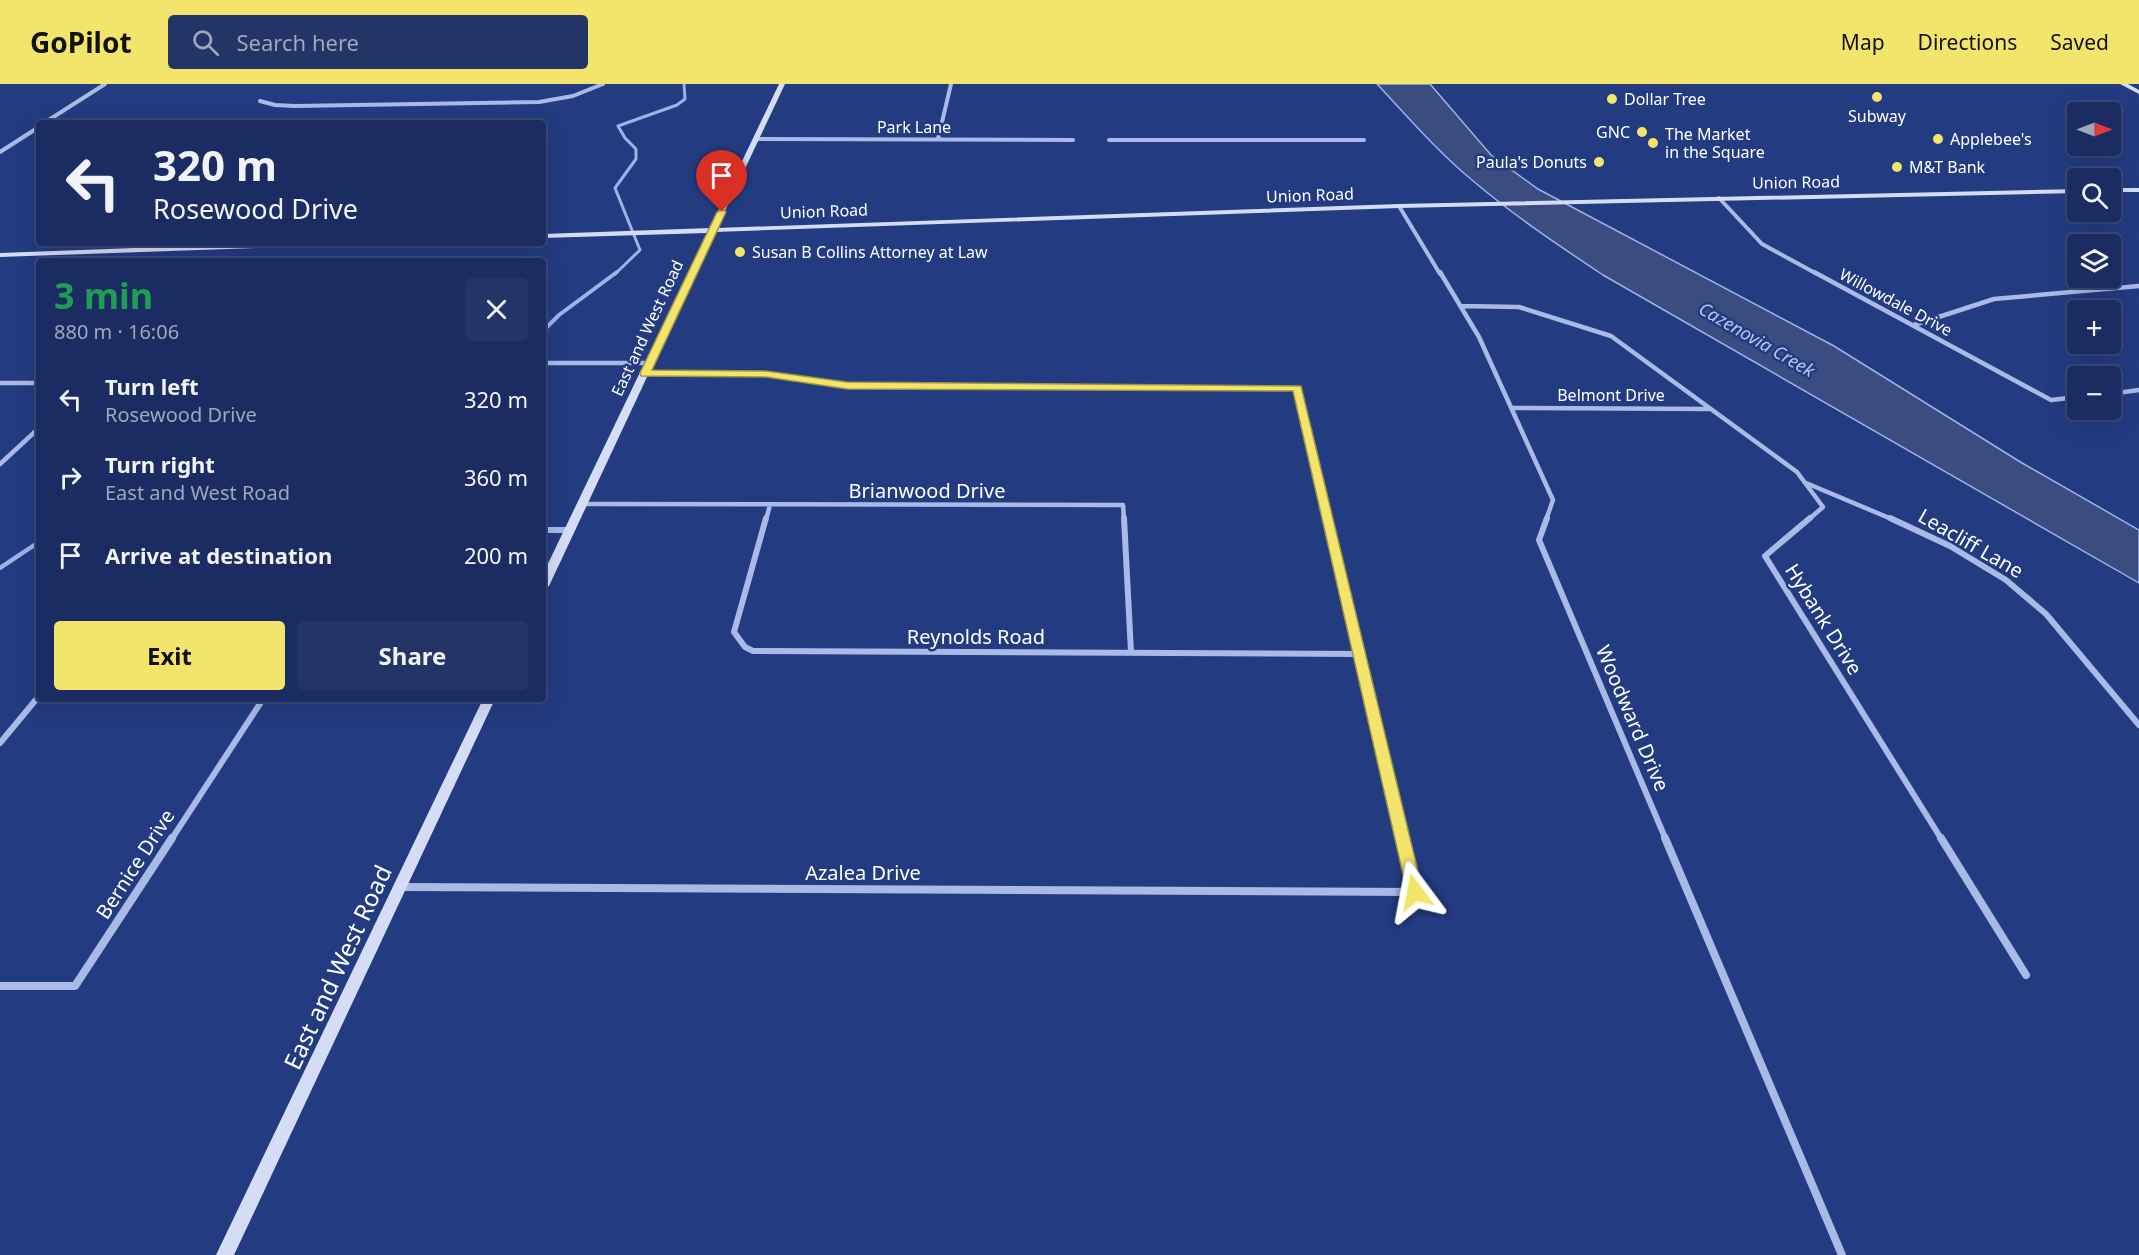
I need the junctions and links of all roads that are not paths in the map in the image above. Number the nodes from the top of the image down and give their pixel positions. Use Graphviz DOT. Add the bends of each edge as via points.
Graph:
graph roads {
  1 [pos="105,84"];
  2 [pos="603,84"];
  3 [pos="782,84"];
  4 [pos="951,84"];
  5 [pos="2123,84"];
  6 [pos="2139,92"];
  7 [pos="260,101"];
  8 [pos="50,120"];
  9 [pos="36,129"];
  10 [pos="756,139"];
  11 [pos="938,139"];
  12 [pos="1073,140"];
  13 [pos="1109,140"];
  14 [pos="1364,140"];
  15 [pos="0,152"];
  16 [pos="2139,189"];
  17 [pos="2121,190"];
  18 [pos="2067,191"];
  19 [pos="1719,198"];
  20 [pos="1399,206"];
  21 [pos="713,230"];
  22 [pos="546,236"];
  23 [pos="253,246"];
  24 [pos="0,255"];
  25 [pos="2139,286"];
  26 [pos="1460,306"];
  27 [pos="1914,325"];
  28 [pos="546,363"];
  29 [pos="650,363"];
  30 [pos="645,373"];
  31 [pos="0,383"];
  32 [pos="36,383"];
  33 [pos="2139,390"];
  34 [pos="2121,392"];
  35 [pos="2067,398"];
  36 [pos="1512,408"];
  37 [pos="1710,409"];
  38 [pos="36,431"];
  39 [pos="0,464"];
  40 [pos="1806,483"];
  41 [pos="582,504"];
  42 [pos="770,505"];
  43 [pos="546,530"];
  44 [pos="570,530"];
  45 [pos="546,580"];
  46 [pos="1131,652"];
  47 [pos="1360,654"];
  48 [pos="36,700"];
  49 [pos="262,702"];
  50 [pos="488,702"];
  51 [pos="2139,725"];
  52 [pos="0,743"];
  53 [pos="400,887"];
  54 [pos="2026,975"];
  55 [pos="0,986"];
  56 [pos="225,1255"];
  57 [pos="1842,1255"];
  1 -- 8 [label="street"];
  2 -- 7 [label="street" via="573,96 527,102 295,106"];
  3 -- 10 [label="main road, East and West Road"];
  4 -- 11 [label="street"];
  5 -- 6 [label="main road"];
  9 -- 15 [label="street"];
  10 -- 11 [label="street, Park Lane"];
  10 -- 21 [label="main road, East and West Road"];
  11 -- 12 [label="street, Park Lane"];
  13 -- 14 [label="street"];
  16 -- 17 [label="main road"];
  18 -- 19 [label="main road, Union Road"];
  19 -- 20 [label="main road, Union Road"];
  19 -- 27 [label="street, Willowdale Drive" via="1762,244"];
  20 -- 21 [label="main road, Union Road"];
  20 -- 26 [label="street, Woodward Drive"];
  21 -- 22 [label="main road, Union Road"];
  21 -- 29 [label="main road, East and West Road"];
  23 -- 24 [label="main road"];
  25 -- 27 [label="street" via="1994,299"];
  26 -- 36 [label="street, Woodward Drive"];
  26 -- 37 [label="street, Hybank Drive" via="1519,307 1611,336"];
  27 -- 35 [label="street, Willowdale Drive" via="2051,400"];
  28 -- 29 [label="street"];
  29 -- 30 [label="main road, East and West Road"];
  30 -- 41 [label="main road, East and West Road"];
  30 -- 47 [label="street" via="766,374 847,386 1297,388"];
  31 -- 32 [label="street"];
  33 -- 34 [label="street"];
  36 -- 37 [label="street, Belmont Drive"];
  36 -- 57 [label="street, Woodward Drive" via="1553,500 1539,540"];
  37 -- 40 [label="street, Hybank Drive" via="1797,471"];
  38 -- 39 [label="street"];
  40 -- 51 [label="street, Leacliff Lane" via="1916,529 2006,580 2046,614"];
  40 -- 54 [label="street, Hybank Drive" via="1823,507 1765,556"];
  41 -- 42 [label="street, Brianwood Drive"];
  41 -- 44 [label="main road, East and West Road"];
  42 -- 46 [label="street, Brianwood Drive" via="1124,505"];
  42 -- 46 [label="street, Reynolds Road" via="734,632 753,651"];
  43 -- 44 [label="street"];
  44 -- 45 [label="main road, East and West Road"];
  46 -- 47 [label="street, Reynolds Road"];
  47 -- 53 [label="street, Azalea Drive" via="1415,892"];
  48 -- 52 [label="street"];
  49 -- 55 [label="street, Bernice Drive" via="75,986"];
  50 -- 53 [label="main road, East and West Road"];
  53 -- 56 [label="main road, East and West Road"];
}
